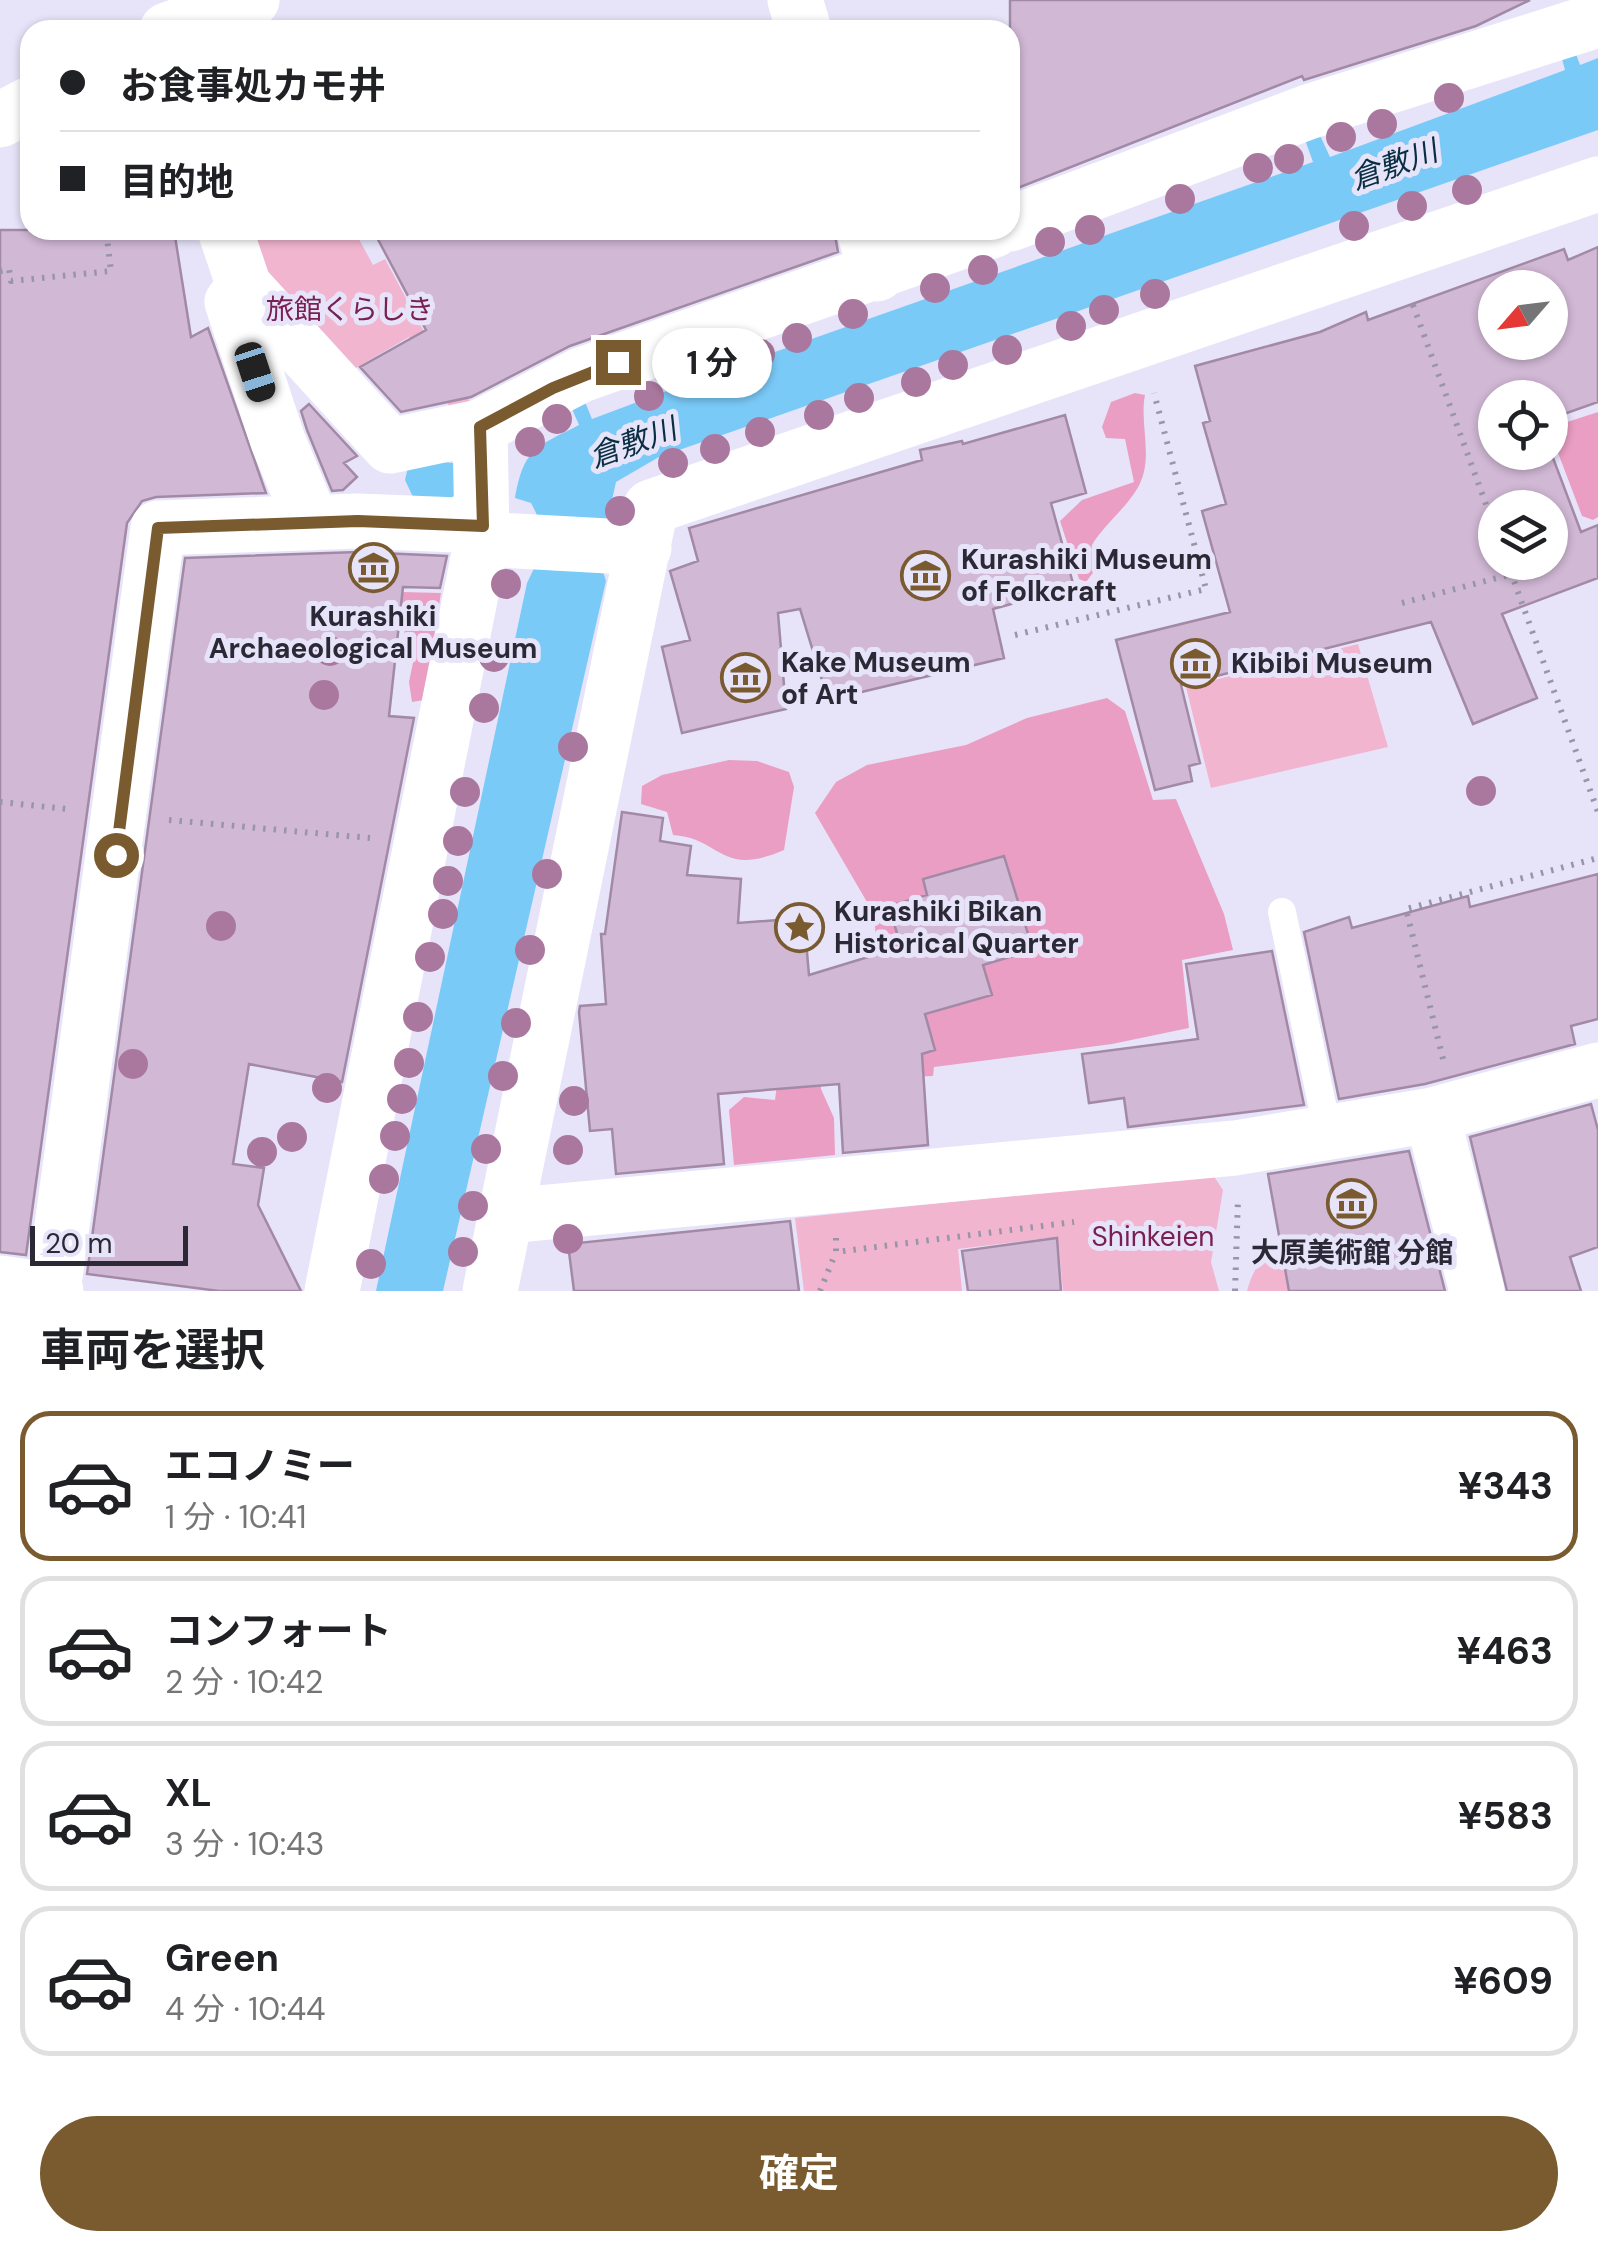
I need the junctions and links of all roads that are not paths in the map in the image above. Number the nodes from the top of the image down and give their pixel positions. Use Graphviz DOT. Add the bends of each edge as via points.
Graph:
graph roads {
  1 [pos="252,0"];
  2 [pos="195,20"];
  3 [pos="1598,20"];
  4 [pos="1598,184"];
  5 [pos="1020,220"];
  6 [pos="228,240"];
  7 [pos="938,240"];
  8 [pos="871,252"];
  9 [pos="244,286"];
  10 [pos="480,427"];
  11 [pos="390,446"];
  12 [pos="335,522"];
  13 [pos="496,535"];
  14 [pos="632,547"];
  15 [pos="1282,912"];
  16 [pos="1598,1070"];
  17 [pos="1444,1112"];
  18 [pos="1328,1133"];
  19 [pos="506,1216"];
  20 [pos="0,1283"];
  21 [pos="54,1291"];
  22 [pos="332,1291"];
  23 [pos="490,1291"];
  24 [pos="1477,1291"];
  1 -- 2 [label="street"];
  3 -- 5 [label="street" via="1308,112"];
  4 -- 14 [label="street" via="652,508"];
  6 -- 9 [label="street"];
  7 -- 8 [label="street"];
  8 -- 10 [label="street" via="581,374"];
  9 -- 11 [label="street"];
  9 -- 12 [label="street" via="232,302 278,441"];
  10 -- 11 [label="street"];
  10 -- 13 [label="street"];
  11 -- 12 [label="street"];
  12 -- 13 [label="street"];
  12 -- 21 [label="street" via="158,528"];
  13 -- 14 [label="street"];
  13 -- 22 [label="street" via="422,843"];
  14 -- 19 [label="street"];
  15 -- 18 [label="lane"];
  16 -- 17 [label="street"];
  17 -- 18 [label="street"];
  17 -- 24 [label="street"];
  18 -- 19 [label="street" via="1235,1148"];
  19 -- 23 [label="street"];
  20 -- 21 [label="street"];
}
